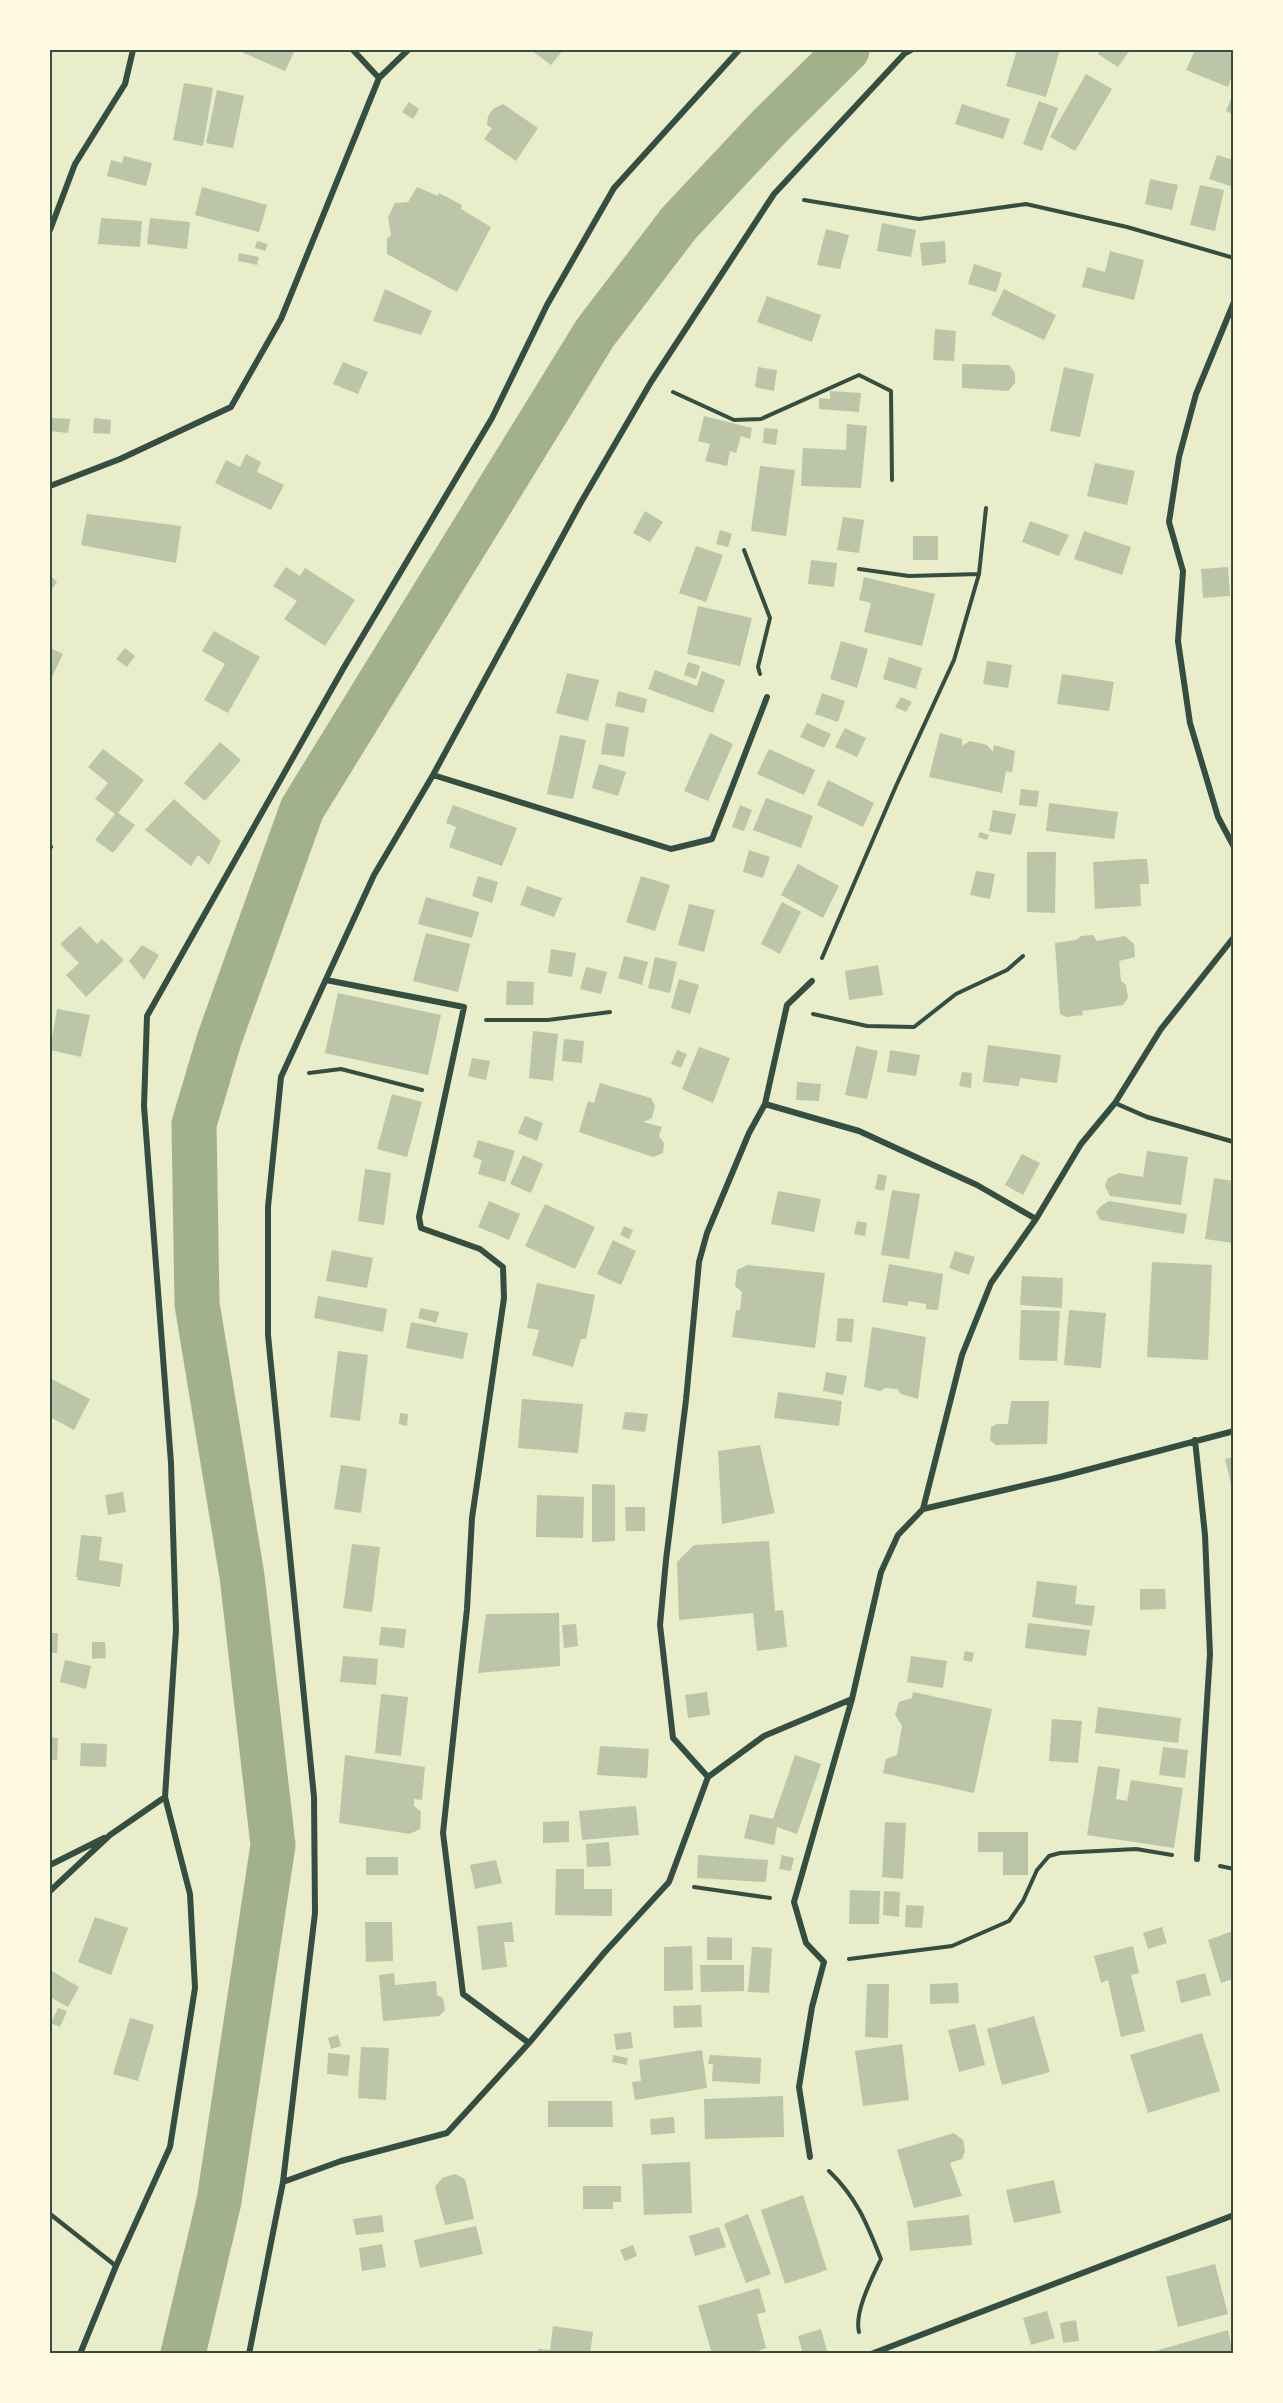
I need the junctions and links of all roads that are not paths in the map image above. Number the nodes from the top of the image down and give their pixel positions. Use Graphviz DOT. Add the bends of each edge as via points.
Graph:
graph roads {
  1 [pos="133,50"];
  2 [pos="353,50"];
  3 [pos="408,50"];
  4 [pos="739,50"];
  5 [pos="911,50"];
  6 [pos="378,78"];
  7 [pos="50,230"];
  8 [pos="1233,302"];
  9 [pos="50,486"];
  10 [pos="767,697"];
  11 [pos="433,775"];
  12 [pos="1233,847"];
  13 [pos="1233,937"];
  14 [pos="326,980"];
  15 [pos="812,981"];
  16 [pos="1115,1103"];
  17 [pos="765,1104"];
  18 [pos="1233,1142"];
  19 [pos="1036,1219"];
  20 [pos="1233,1431"];
  21 [pos="1195,1440"];
  22 [pos="923,1509"];
  23 [pos="852,1699"];
  24 [pos="708,1777"];
  25 [pos="165,1797"];
  26 [pos="110,1835"];
  27 [pos="1197,1859"];
  28 [pos="50,1865"];
  29 [pos="50,1891"];
  30 [pos="529,2043"];
  31 [pos="810,2157"];
  32 [pos="283,2182"];
  33 [pos="50,2214"];
  34 [pos="1233,2215"];
  35 [pos="116,2265"];
  36 [pos="80,2354"];
  37 [pos="249,2354"];
  38 [pos="871,2354"];
  1 -- 7 [label="street" via="125,84 75,164"];
  2 -- 6 [label="street"];
  3 -- 6 [label="street"];
  4 -- 25 [label="street" via="614,188 547,305 492,418 343,669 147,1016 144,1106 171,1463 176,1630"];
  5 -- 11 [label="street" via="904,53 774,194 651,382"];
  6 -- 9 [label="street" via="281,319 231,407 120,459"];
  8 -- 12 [label="street" via="1196,394 1179,457 1169,522 1184,571 1178,641 1190,723 1218,817"];
  10 -- 11 [label="street" via="712,839 702,842 671,849"];
  11 -- 14 [label="street" via="374,875"];
  13 -- 16 [label="street" via="1161,1029"];
  14 -- 30 [label="street" via="464,1007 419,1217 421,1228 480,1249 503,1267 504,1298 472,1518 467,1608 443,1833 463,1994"];
  14 -- 32 [label="street" via="281,1077 268,1207 268,1335 314,1797 315,1913"];
  15 -- 17 [label="street" via="787,1005"];
  16 -- 18 [label="lane" via="1147,1117"];
  16 -- 19 [label="street" via="1081,1144"];
  17 -- 19 [label="street" via="859,1131 977,1185"];
  17 -- 24 [label="street" via="749,1132 699,1262 660,1625 673,1738"];
  19 -- 22 [label="street" via="991,1283 962,1355"];
  20 -- 21 [label="street"];
  21 -- 22 [label="street"];
  21 -- 27 [label="street" via="1205,1535 1210,1654"];
  22 -- 23 [label="street" via="898,1535 881,1572"];
  23 -- 24 [label="street" via="764,1736"];
  23 -- 31 [label="street" via="794,1902 806,1943 824,1962 799,2087"];
  24 -- 30 [label="street" via="669,1882"];
  25 -- 26 [label="street"];
  25 -- 35 [label="street" via="190,1894 195,1988 170,2147"];
  26 -- 28 [label="street"];
  26 -- 29 [label="street"];
  30 -- 32 [label="street" via="447,2133 341,2161"];
  32 -- 37 [label="street"];
  33 -- 35 [label="lane"];
  34 -- 38 [label="street"];
  35 -- 36 [label="street"];
}
